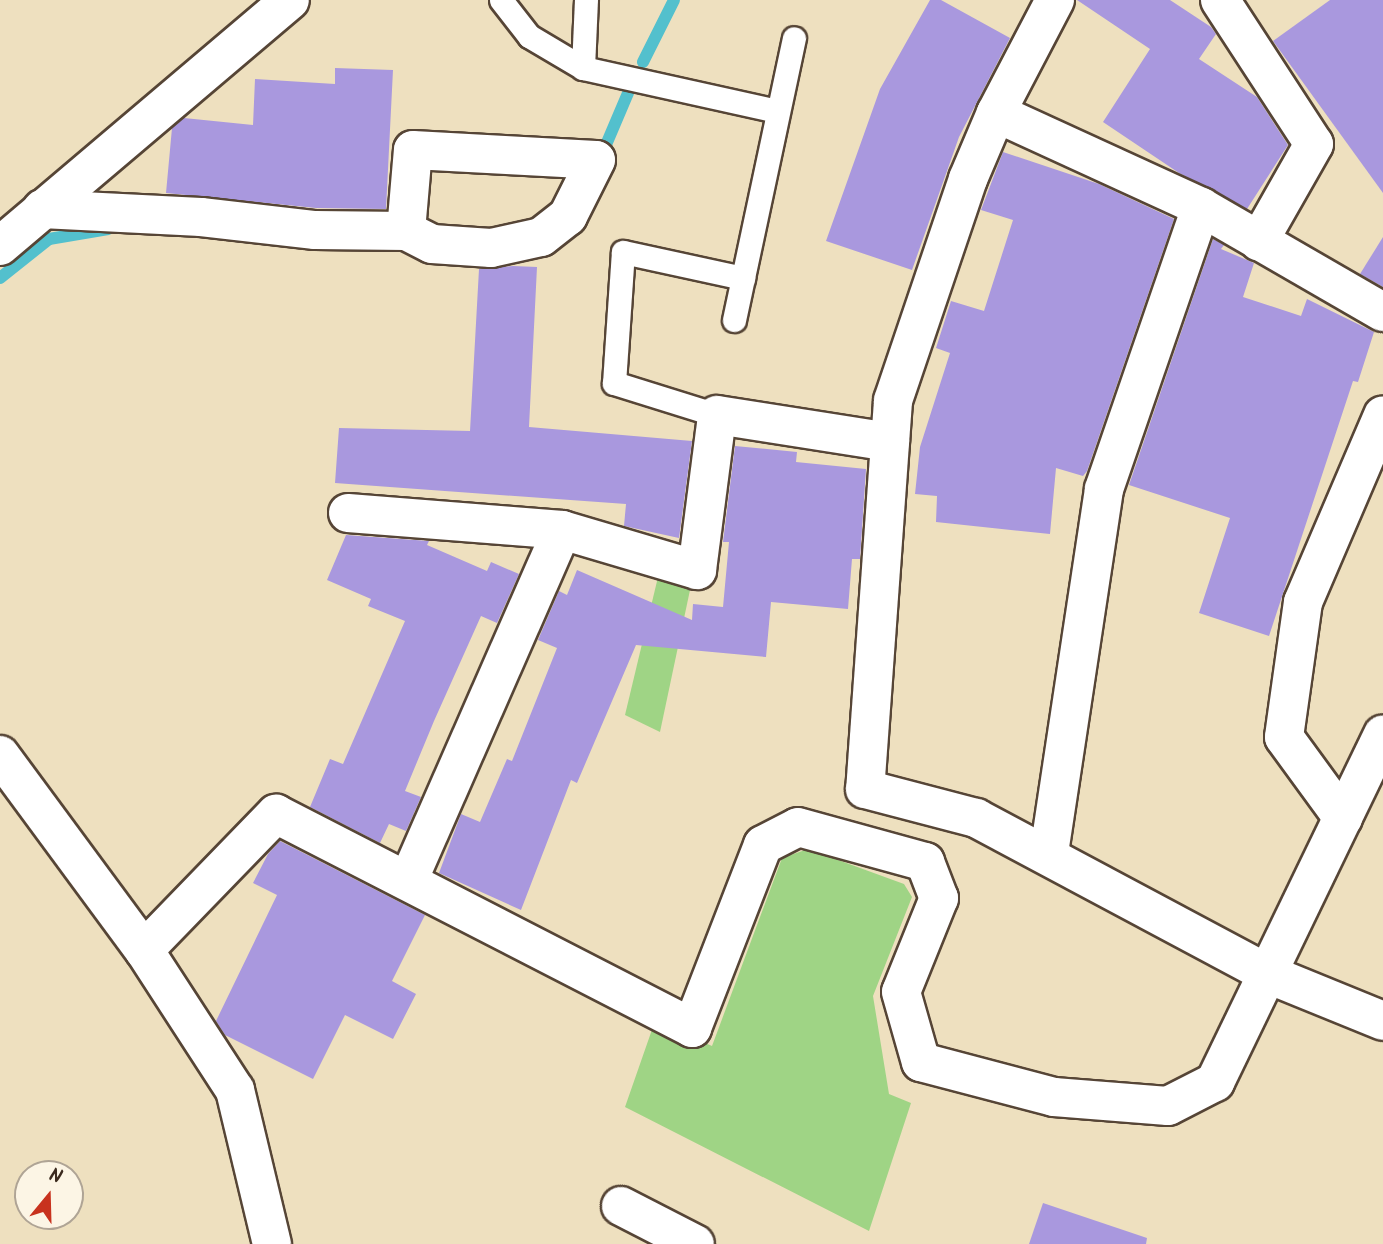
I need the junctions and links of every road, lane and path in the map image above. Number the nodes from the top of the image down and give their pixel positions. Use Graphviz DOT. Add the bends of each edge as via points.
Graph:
graph roads {
  1 [pos="290,0"];
  2 [pos="501,0"];
  3 [pos="586,0"];
  4 [pos="1055,0"];
  5 [pos="1220,0"];
  6 [pos="794,38"];
  7 [pos="583,68"];
  8 [pos="777,111"];
  9 [pos="996,113"];
  10 [pos="1201,207"];
  11 [pos="42,209"];
  12 [pos="405,231"];
  13 [pos="1259,241"];
  14 [pos="0,246"];
  15 [pos="743,278"];
  16 [pos="1383,312"];
  17 [pos="734,320"];
  18 [pos="717,415"];
  19 [pos="1383,415"];
  20 [pos="890,442"];
  21 [pos="348,513"];
  22 [pos="562,530"];
  23 [pos="1383,734"];
  24 [pos="0,755"];
  25 [pos="1343,818"];
  26 [pos="1049,853"];
  27 [pos="408,881"];
  28 [pos="144,950"];
  29 [pos="1268,975"];
  30 [pos="1383,1020"];
  31 [pos="621,1206"];
  32 [pos="272,1244"];
  33 [pos="695,1244"];
  1 -- 11 [label="street"];
  2 -- 7 [label="lane" via="529,36"];
  3 -- 7 [label="lane"];
  4 -- 9 [label="street"];
  5 -- 13 [label="street" via="1314,144"];
  6 -- 8 [label="lane"];
  7 -- 8 [label="lane"];
  8 -- 15 [label="lane"];
  9 -- 10 [label="street"];
  9 -- 20 [label="street" via="968,178 893,401"];
  10 -- 13 [label="street"];
  10 -- 26 [label="street" via="1104,489"];
  11 -- 12 [label="street" via="201,217 315,230"];
  11 -- 14 [label="street"];
  12 -- 12 [label="street" via="432,244 491,248 541,237 568,216 596,160 414,150"];
  13 -- 16 [label="street"];
  15 -- 17 [label="lane"];
  15 -- 18 [label="lane" via="623,252 614,383"];
  18 -- 20 [label="street"];
  18 -- 22 [label="street" via="697,569"];
  19 -- 25 [label="street" via="1303,602 1284,737"];
  20 -- 26 [label="street" via="865,789 976,818"];
  21 -- 22 [label="street"];
  22 -- 27 [label="street"];
  23 -- 25 [label="street"];
  24 -- 28 [label="street"];
  25 -- 29 [label="street"];
  26 -- 29 [label="street"];
  27 -- 28 [label="street" via="276,814"];
  27 -- 29 [label="street" via="692,1028 763,845 798,827 925,862 939,898 901,992 921,1062 1054,1097 1168,1106 1215,1082"];
  28 -- 32 [label="street" via="235,1090"];
  29 -- 30 [label="street"];
  31 -- 33 [label="street"];
}
